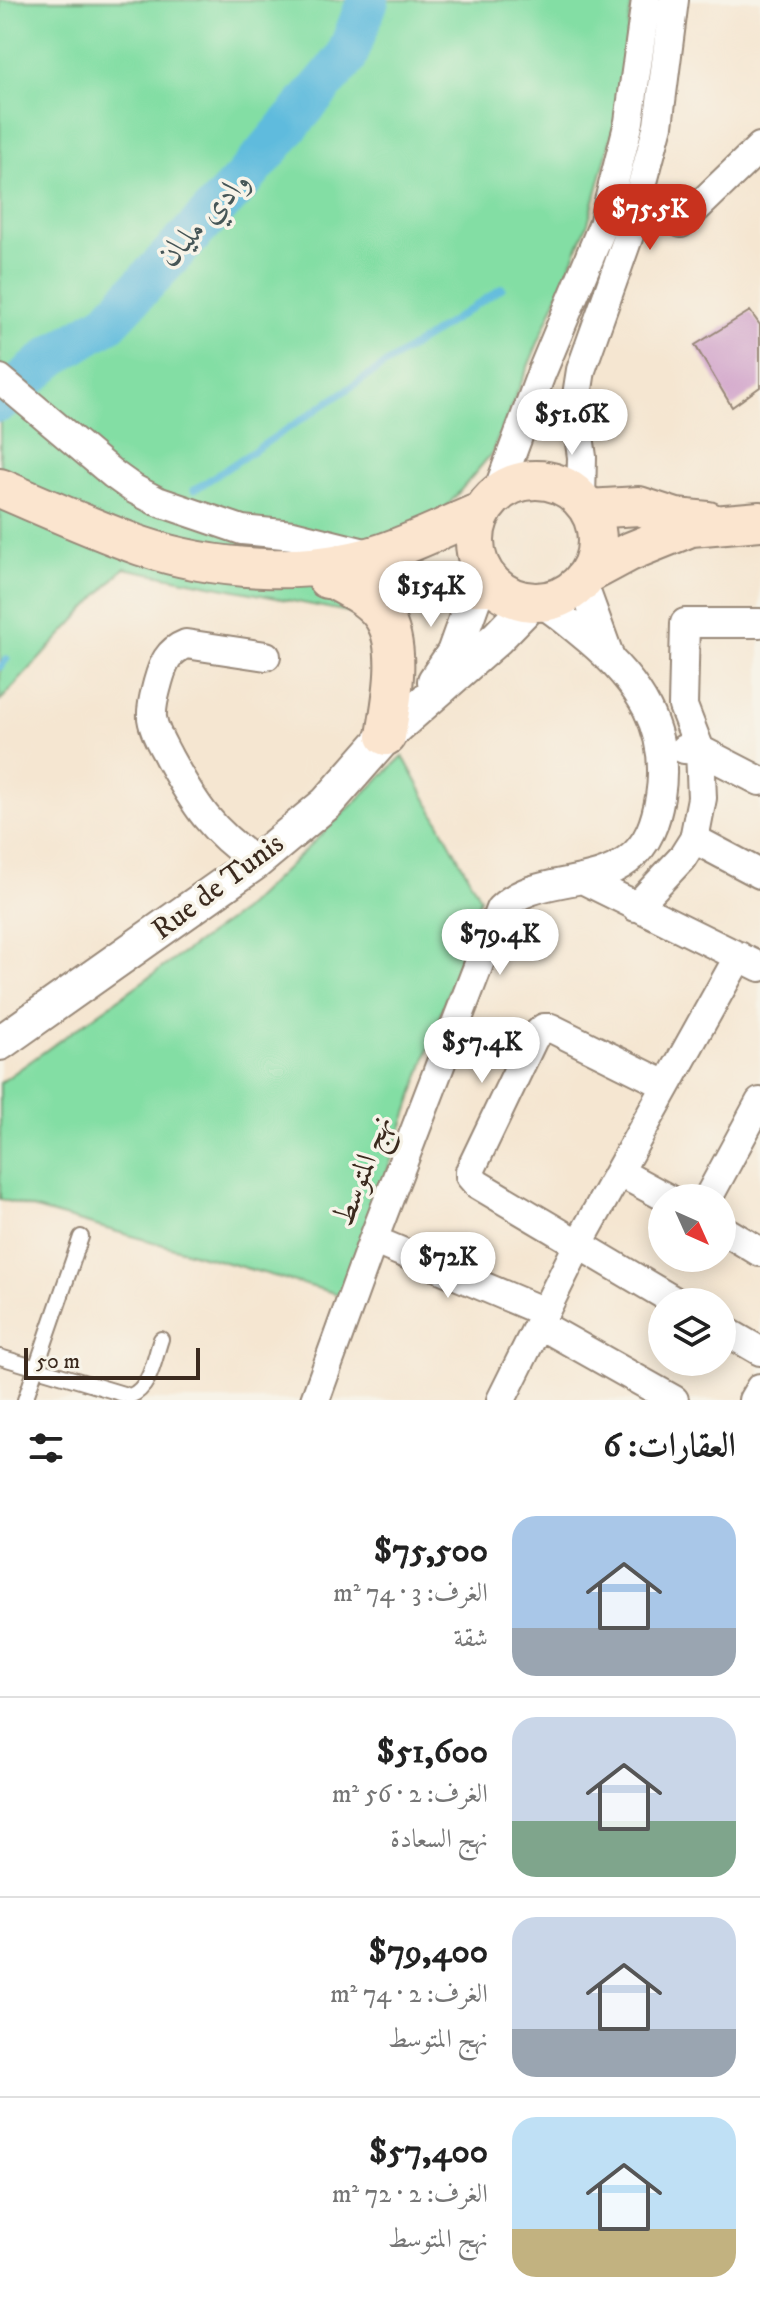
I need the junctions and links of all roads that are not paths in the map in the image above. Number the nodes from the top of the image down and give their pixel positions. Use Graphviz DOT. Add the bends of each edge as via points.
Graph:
graph roads {
  1 [pos="646,0"];
  2 [pos="674,0"];
  3 [pos="760,147"];
  4 [pos="681,223"];
  5 [pos="0,379"];
  6 [pos="0,488"];
  7 [pos="490,503"];
  8 [pos="584,504"];
  9 [pos="744,522"];
  10 [pos="376,555"];
  11 [pos="270,569"];
  12 [pos="585,578"];
  13 [pos="332,579"];
  14 [pos="485,582"];
  15 [pos="536,602"];
  16 [pos="760,623"];
  17 [pos="609,655"];
  18 [pos="266,656"];
  19 [pos="416,707"];
  20 [pos="386,736"];
  21 [pos="660,749"];
  22 [pos="700,750"];
  23 [pos="760,781"];
  24 [pos="694,839"];
  25 [pos="256,862"];
  26 [pos="760,874"];
  27 [pos="584,880"];
  28 [pos="636,907"];
  29 [pos="749,962"];
  30 [pos="0,1043"];
  31 [pos="666,1085"];
  32 [pos="760,1102"];
  33 [pos="619,1172"];
  34 [pos="716,1184"];
  35 [pos="648,1188"];
  36 [pos="81,1237"];
  37 [pos="736,1237"];
  38 [pos="373,1240"];
  39 [pos="578,1245"];
  40 [pos="760,1252"];
  41 [pos="652,1288"];
  42 [pos="541,1318"];
  43 [pos="736,1337"];
  44 [pos="161,1339"];
  45 [pos="760,1351"];
  46 [pos="0,1357"];
  47 [pos="36,1368"];
  48 [pos="760,1388"];
  49 [pos="25,1400"];
  50 [pos="315,1400"];
  51 [pos="501,1400"];
  52 [pos="674,1400"];
  53 [pos="753,1400"];
  1 -- 7 [label="street" via="629,122 603,225"];
  2 -- 8 [label="street" via="658,125 629,235 581,370 575,408"];
  3 -- 4 [label="street"];
  5 -- 10 [label="street" via="113,474 157,501 242,530 293,535"];
  6 -- 11 [label="main road" via="144,546"];
  7 -- 8 [label="main road" via="512,485 548,481"];
  7 -- 10 [label="main road"];
  7 -- 14 [label="main road" via="476,529 475,544"];
  8 -- 9 [label="main road" via="639,506 676,518"];
  8 -- 12 [label="main road" via="597,542"];
  9 -- 12 [label="main road" via="691,527 629,552"];
  10 -- 11 [label="main road"];
  11 -- 13 [label="main road" via="293,578"];
  12 -- 15 [label="main road" via="563,596"];
  12 -- 17 [label="street"];
  13 -- 14 [label="main road"];
  13 -- 20 [label="main road" via="365,598 384,618 395,682"];
  14 -- 15 [label="main road" via="512,598"];
  14 -- 19 [label="street" via="454,653"];
  15 -- 17 [label="street" via="562,615"];
  15 -- 19 [label="street"];
  16 -- 22 [label="street" via="685,623 683,706"];
  17 -- 21 [label="street, نهج المتوسط" via="641,695"];
  18 -- 25 [label="street" via="186,644 174,649 162,668 152,705 157,733 207,822"];
  19 -- 20 [label="street, Rue de Tunis"];
  20 -- 25 [label="street, Rue de Tunis" via="327,803"];
  21 -- 22 [label="street"];
  21 -- 27 [label="street, نهج المتوسط" via="662,786 657,819 647,840 630,859"];
  22 -- 23 [label="street"];
  22 -- 24 [label="street" via="702,798"];
  24 -- 26 [label="street"];
  24 -- 28 [label="street"];
  25 -- 30 [label="street, Rue de Tunis"];
  27 -- 28 [label="street"];
  27 -- 38 [label="street, نهج المتوسط" via="528,890 500,909"];
  28 -- 29 [label="street"];
  29 -- 31 [label="street"];
  31 -- 33 [label="street"];
  31 -- 39 [label="street" via="551,1028 534,1037 470,1176"];
  32 -- 34 [label="street"];
  33 -- 35 [label="street"];
  33 -- 39 [label="street"];
  36 -- 47 [label="lane"];
  37 -- 40 [label="street"];
  38 -- 42 [label="street"];
  38 -- 50 [label="street, نهج المتوسط"];
  39 -- 41 [label="street"];
  39 -- 42 [label="street"];
  42 -- 51 [label="street"];
  42 -- 52 [label="street"];
  43 -- 45 [label="street"];
  44 -- 47 [label="lane" via="145,1385 130,1396"];
  46 -- 47 [label="lane"];
  47 -- 49 [label="lane"];
  48 -- 53 [label="street"];
}
